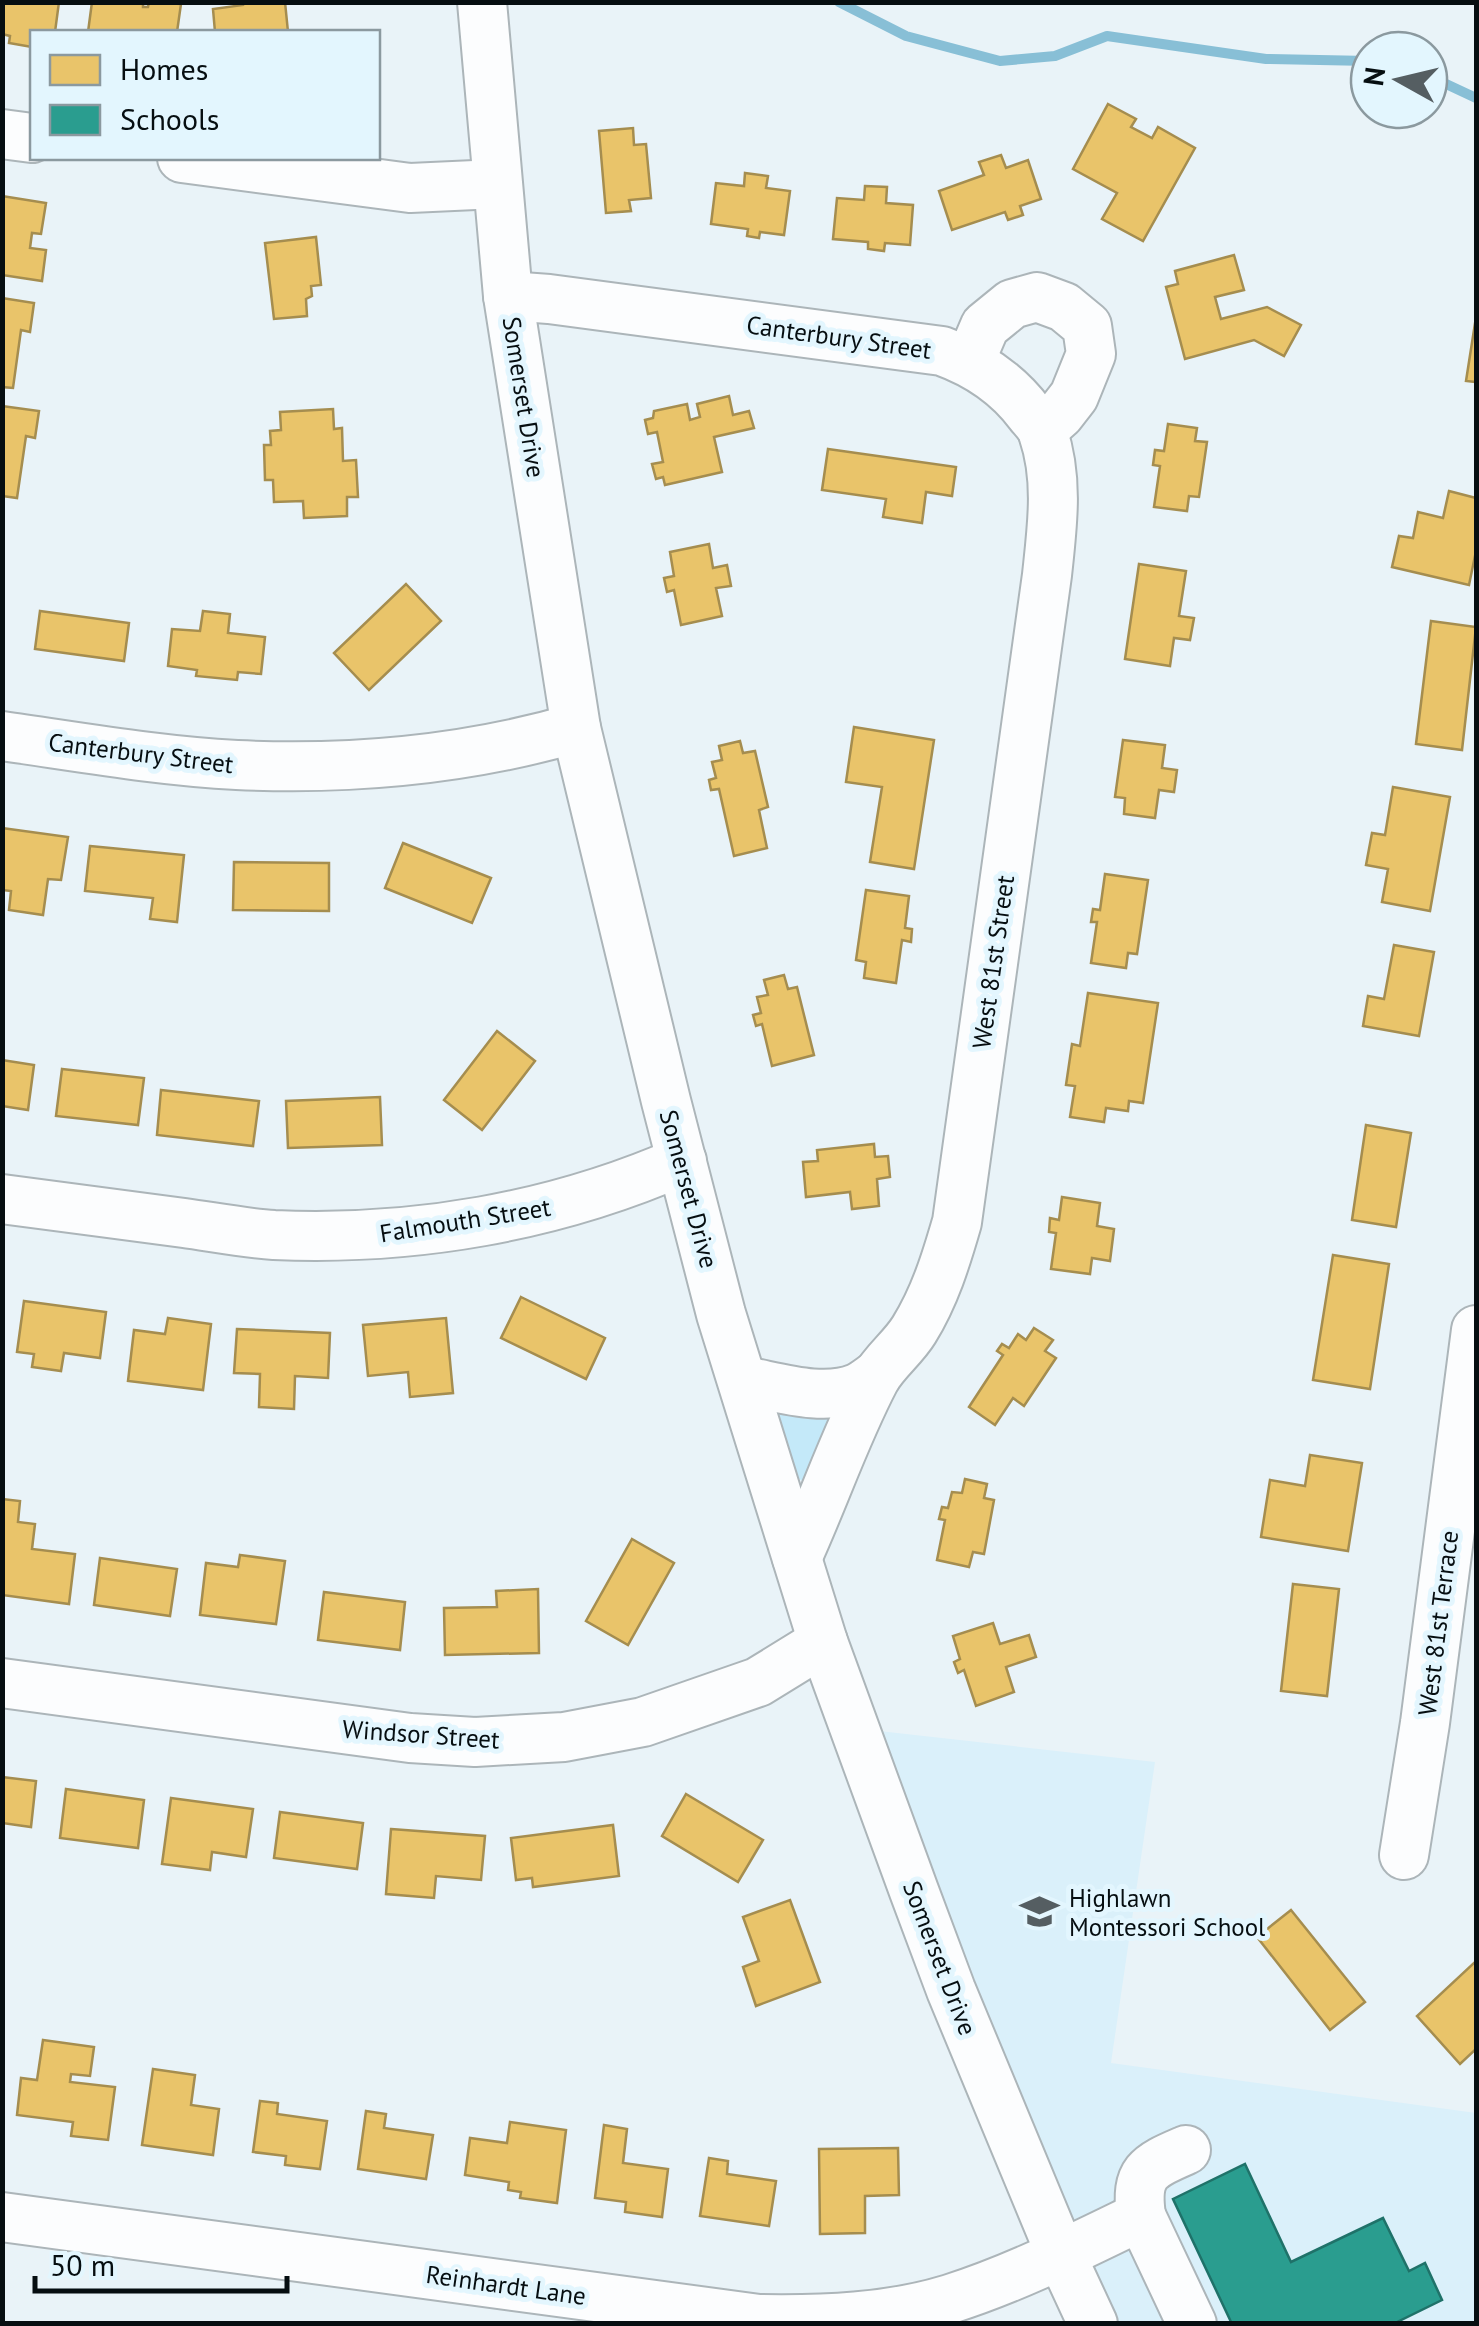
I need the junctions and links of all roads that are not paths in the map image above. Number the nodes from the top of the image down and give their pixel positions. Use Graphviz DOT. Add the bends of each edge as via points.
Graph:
graph roads {
  1 [pos="482,2"];
  2 [pos="2,134"];
  3 [pos="30,138"];
  4 [pos="197,160"];
  5 [pos="497,184"];
  6 [pos="508,296"];
  7 [pos="970,361"];
  8 [pos="1042,430"];
  9 [pos="1052,528"];
  10 [pos="576,728"];
  11 [pos="2,736"];
  12 [pos="682,1161"];
  13 [pos="2,1199"];
  14 [pos="1476,1330"];
  15 [pos="877,1375"];
  16 [pos="744,1382"];
  17 [pos="798,1558"];
  18 [pos="823,1642"];
  19 [pos="2,1683"];
  20 [pos="1404,1855"];
  21 [pos="1186,2150"];
  22 [pos="1140,2216"];
  23 [pos="2,2217"];
  24 [pos="1061,2255"];
  25 [pos="1094,2324"];
  26 [pos="1192,2324"];
  1 -- 5 [label="street, Somerset Drive"];
  2 -- 3 [label="street"];
  4 -- 5 [label="street" via="410,188"];
  5 -- 6 [label="street, Somerset Drive"];
  6 -- 7 [label="street, Canterbury Street" via="907,345"];
  6 -- 10 [label="street, Somerset Drive"];
  7 -- 8 [label="street, Canterbury Street" via="995,377"];
  7 -- 8 [label="street" via="985,326 1012,304 1037,297 1087,326 1091,354 1074,396"];
  8 -- 9 [label="street, Canterbury Street"];
  9 -- 15 [label="street, West 81st Street" via="957,1222 930,1300"];
  10 -- 11 [label="street, Canterbury Street" via="494,749 324,766 218,764"];
  10 -- 12 [label="street, Somerset Drive"];
  12 -- 13 [label="street, Falmouth Street" via="563,1204 446,1228 355,1236 270,1235"];
  12 -- 16 [label="street, Somerset Drive"];
  14 -- 20 [label="street, West 81st Terrace"];
  15 -- 16 [label="street, West 81st Street" via="838,1393"];
  15 -- 17 [label="street, West 81st Street"];
  16 -- 17 [label="street, Somerset Drive"];
  17 -- 18 [label="street, Somerset Drive"];
  18 -- 19 [label="street, Windsor Street" via="758,1682 644,1722 564,1737 475,1742"];
  18 -- 24 [label="street, Somerset Drive" via="951,1990"];
  21 -- 22 [label="street" via="1154,2164 1142,2178"];
  22 -- 24 [label="street, Reinhardt Lane"];
  22 -- 26 [label="street"];
  23 -- 24 [label="street, Reinhardt Lane" via="759,2319 892,2312 950,2299"];
  24 -- 25 [label="street, Somerset Drive"];
}
